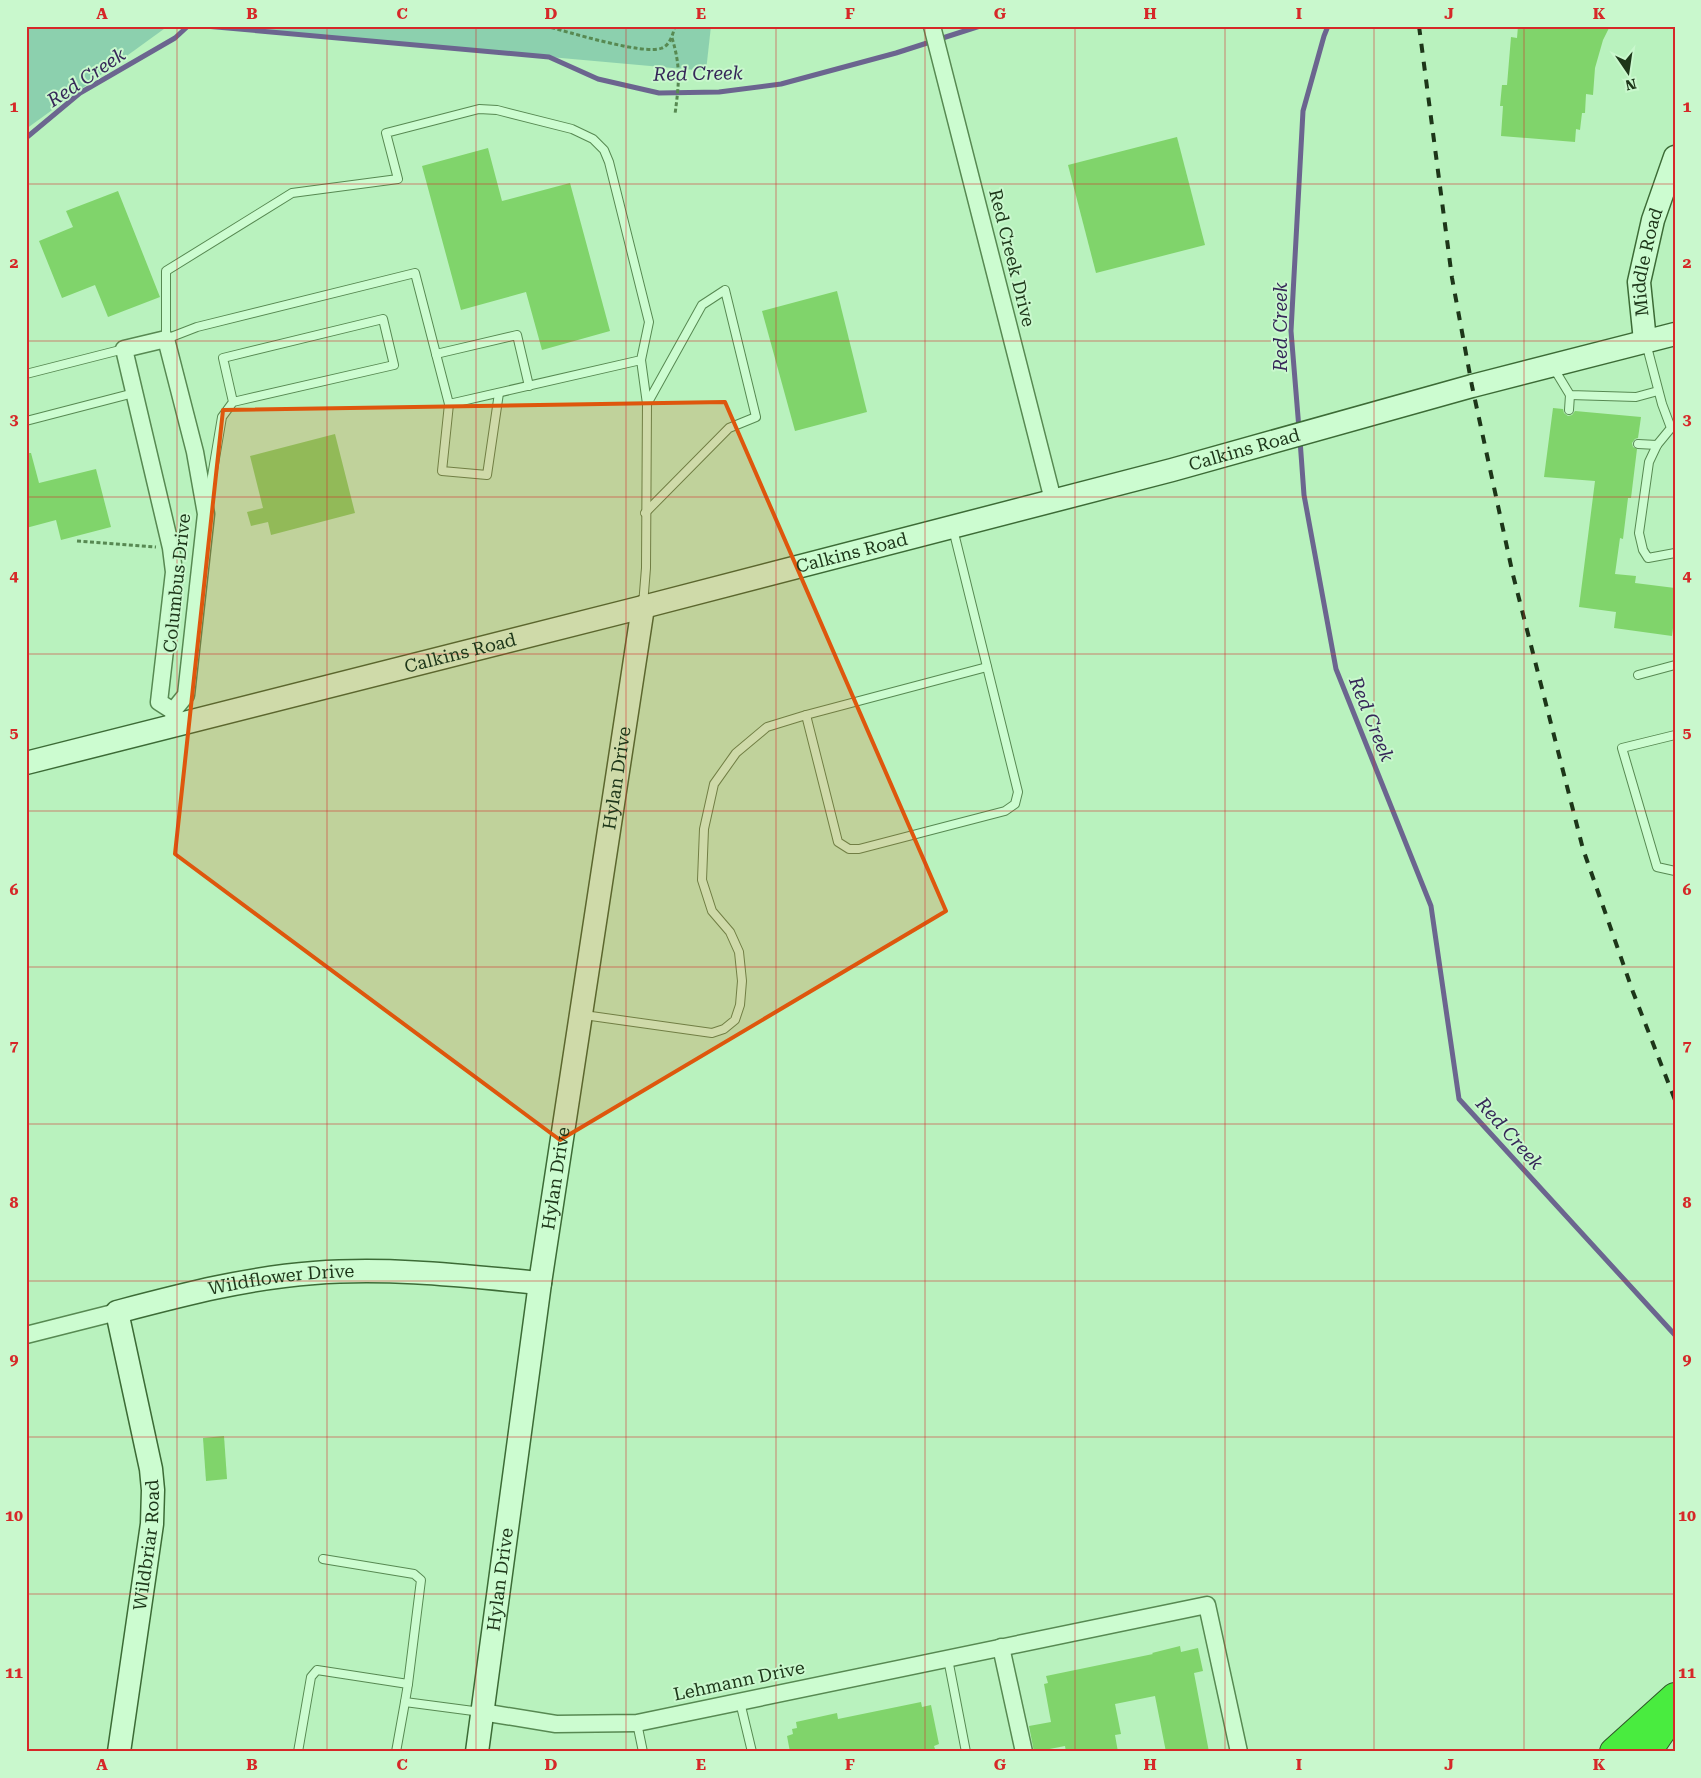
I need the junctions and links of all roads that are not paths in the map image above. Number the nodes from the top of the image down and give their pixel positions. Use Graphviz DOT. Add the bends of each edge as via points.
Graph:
graph roads {
  1 [pos="932,26"];
  2 [pos="1675,156"];
  3 [pos="1675,334"];
  4 [pos="166,339"];
  5 [pos="1645,341"];
  6 [pos="124,349"];
  7 [pos="436,354"];
  8 [pos="641,360"];
  9 [pos="1552,365"];
  10 [pos="26,374"];
  11 [pos="529,386"];
  12 [pos="1658,391"];
  13 [pos="134,393"];
  14 [pos="499,393"];
  15 [pos="1570,395"];
  16 [pos="233,402"];
  17 [pos="450,404"];
  18 [pos="647,404"];
  19 [pos="1569,410"];
  20 [pos="26,421"];
  21 [pos="1673,430"];
  22 [pos="1638,444"];
  23 [pos="1657,445"];
  24 [pos="1053,500"];
  25 [pos="645,513"];
  26 [pos="206,514"];
  27 [pos="952,527"];
  28 [pos="1675,554"];
  29 [pos="643,607"];
  30 [pos="1675,665"];
  31 [pos="987,666"];
  32 [pos="1638,675"];
  33 [pos="806,715"];
  34 [pos="174,718"];
  35 [pos="1675,735"];
  36 [pos="26,763"];
  37 [pos="1675,871"];
  38 [pos="582,1015"];
  39 [pos="540,1283"];
  40 [pos="117,1312"];
  41 [pos="26,1335"];
  42 [pos="323,1559"];
  43 [pos="1001,1647"];
  44 [pos="948,1659"];
  45 [pos="408,1684"];
  46 [pos="1675,1697"];
  47 [pos="405,1702"];
  48 [pos="740,1702"];
  49 [pos="482,1712"];
  50 [pos="1675,1712"];
  51 [pos="637,1723"];
  52 [pos="118,1752"];
  53 [pos="298,1752"];
  54 [pos="396,1752"];
  55 [pos="477,1752"];
  56 [pos="643,1752"];
  57 [pos="752,1752"];
  58 [pos="966,1752"];
  59 [pos="1024,1752"];
  60 [pos="1239,1752"];
  61 [pos="1614,1752"];
  62 [pos="1647,1752"];
  1 -- 24 [label="street, Red Creek Drive"];
  2 -- 5 [label="main road, Middle Road" via="1653,220 1638,282"];
  3 -- 5 [label="main road, Calkins Road"];
  4 -- 6 [label="street"];
  4 -- 7 [label="lane" via="197,327 415,273"];
  4 -- 8 [label="lane" via="166,271 292,193 398,179 386,133 478,109 497,110 572,129 594,139 604,150 649,322"];
  4 -- 26 [label="street, Columbus Drive" via="196,452"];
  5 -- 9 [label="main road, Calkins Road"];
  5 -- 12 [label="lane"];
  6 -- 10 [label="lane"];
  6 -- 13 [label="street, Columbus Drive"];
  7 -- 11 [label="lane" via="517,335"];
  7 -- 17 [label="lane"];
  8 -- 11 [label="lane"];
  8 -- 18 [label="lane"];
  9 -- 15 [label="lane"];
  9 -- 24 [label="main road, Calkins Road"];
  11 -- 14 [label="lane"];
  12 -- 15 [label="lane" via="1636,397"];
  12 -- 21 [label="lane"];
  13 -- 20 [label="lane"];
  13 -- 34 [label="street, Columbus Drive" via="174,572 159,702"];
  14 -- 17 [label="lane"];
  14 -- 17 [label="lane" via="487,475 442,471"];
  15 -- 19 [label="lane"];
  16 -- 16 [label="lane" via="394,365 383,319 223,358"];
  16 -- 26 [label="lane" via="222,417"];
  18 -- 25 [label="lane"];
  18 -- 25 [label="lane" via="702,305 725,290 756,417 729,428"];
  21 -- 23 [label="lane"];
  22 -- 23 [label="lane"];
  23 -- 28 [label="lane" via="1649,462 1639,533 1642,550 1648,558"];
  24 -- 27 [label="main road, Calkins Road"];
  25 -- 29 [label="lane"];
  26 -- 34 [label="street, Columbus Drive" via="186,695"];
  27 -- 29 [label="main road, Calkins Road"];
  27 -- 31 [label="lane"];
  29 -- 34 [label="main road, Calkins Road"];
  29 -- 38 [label="main road, Hylan Drive"];
  30 -- 32 [label="lane"];
  31 -- 33 [label="lane"];
  31 -- 33 [label="lane" via="1018,792 1015,804 1005,811 849,849 838,842"];
  33 -- 38 [label="lane" via="767,727 736,753 714,784 704,830 702,880 712,911 730,932 739,952 742,981 735,1020 712,1033"];
  34 -- 36 [label="main road, Calkins Road"];
  35 -- 37 [label="lane" via="1622,748 1657,867"];
  38 -- 39 [label="main road, Hylan Drive"];
  39 -- 40 [label="main road, Wildflower Drive" via="418,1272 314,1273 230,1284"];
  39 -- 49 [label="main road, Hylan Drive"];
  40 -- 41 [label="street, Wildflower Drive"];
  40 -- 52 [label="main road, Wildbriar Road" via="153,1490 152,1524"];
  42 -- 45 [label="lane" via="414,1574 421,1580"];
  43 -- 44 [label="street, Lehmann Drive"];
  43 -- 59 [label="street"];
  43 -- 60 [label="street, Lehmann Drive" via="1207,1605"];
  44 -- 48 [label="street, Lehmann Drive"];
  44 -- 58 [label="lane"];
  45 -- 47 [label="lane"];
  45 -- 53 [label="lane" via="317,1670 310,1677"];
  46 -- 61 [label="highway"];
  47 -- 49 [label="lane"];
  47 -- 54 [label="lane"];
  48 -- 51 [label="street, Lehmann Drive"];
  48 -- 57 [label="lane"];
  49 -- 51 [label="street, Lehmann Drive" via="556,1724"];
  49 -- 55 [label="main road, Hylan Drive"];
  50 -- 62 [label="highway"];
  51 -- 56 [label="lane"];
}
